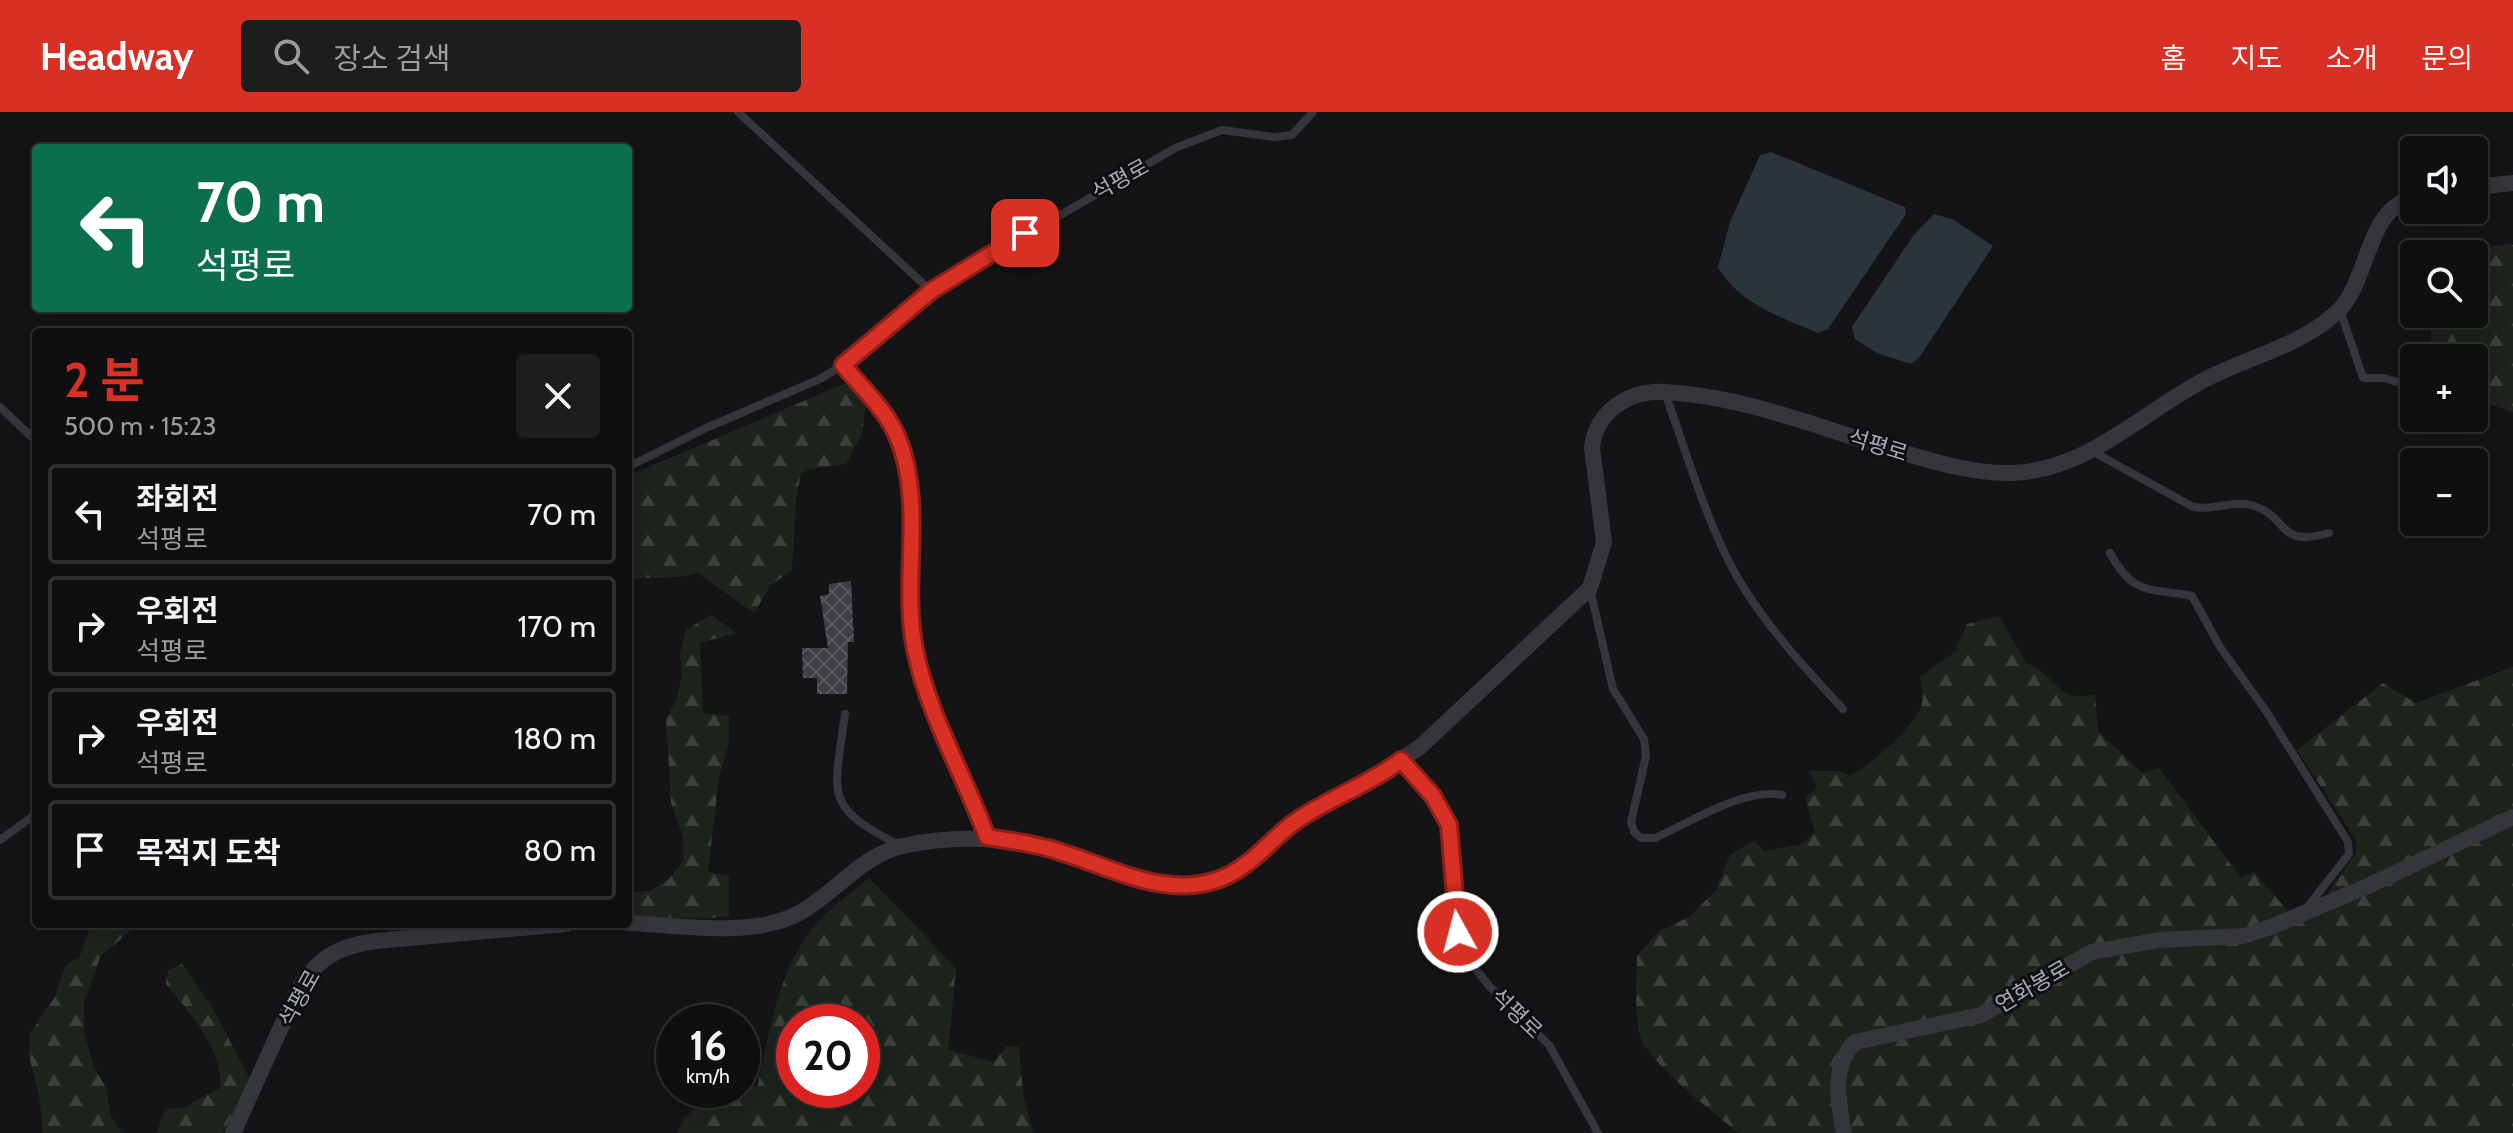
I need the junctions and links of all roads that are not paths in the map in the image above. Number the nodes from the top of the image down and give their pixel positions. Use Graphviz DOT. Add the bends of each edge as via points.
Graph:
graph roads {
  1 [pos="738,112"];
  2 [pos="1313,112"];
  3 [pos="2513,183"];
  4 [pos="2488,186"];
  5 [pos="2400,204"];
  6 [pos="931,291"];
  7 [pos="2340,309"];
  8 [pos="843,365"];
  9 [pos="2400,383"];
  10 [pos="1664,392"];
  11 [pos="0,407"];
  12 [pos="32,437"];
  13 [pos="2091,451"];
  14 [pos="632,465"];
  15 [pos="2329,533"];
  16 [pos="2110,553"];
  17 [pos="1590,588"];
  18 [pos="1843,709"];
  19 [pos="845,714"];
  20 [pos="1401,760"];
  21 [pos="1782,795"];
  22 [pos="32,817"];
  23 [pos="2513,817"];
  24 [pos="987,837"];
  25 [pos="0,840"];
  26 [pos="902,846"];
  27 [pos="2302,914"];
  28 [pos="632,923"];
  29 [pos="521,928"];
  30 [pos="233,1133"];
  31 [pos="1598,1133"];
  32 [pos="1844,1133"];
  1 -- 6 [label="lane"];
  2 -- 6 [label="lane, 석평로" via="1292,135 1222,130 1198,137"];
  3 -- 4 [label="street"];
  5 -- 7 [label="street, 석평로" via="2382,221"];
  6 -- 8 [label="lane, 석평로"];
  7 -- 9 [label="lane" via="2363,378"];
  7 -- 13 [label="street, 석평로" via="2314,328 2203,380"];
  8 -- 14 [label="lane, 석평로"];
  8 -- 24 [label="lane" via="883,412 902,452 912,538 915,649"];
  10 -- 13 [label="street, 석평로" via="1754,408 1985,472 2049,467"];
  10 -- 17 [label="street, 석평로" via="1621,402 1603,415 1593,432 1604,542"];
  10 -- 18 [label="lane" via="1737,577 1783,641"];
  11 -- 12 [label="lane"];
  13 -- 15 [label="lane" via="2193,507 2250,505 2292,536 2305,540"];
  16 -- 27 [label="lane" via="2132,584 2192,596 2198,603 2220,647 2348,842 2349,854"];
  17 -- 20 [label="street, 석평로"];
  17 -- 21 [label="lane, 석평로" via="1613,689 1644,739 1646,756 1631,822 1634,832 1655,838 1751,796"];
  19 -- 26 [label="lane" via="837,784 840,803 852,818"];
  20 -- 24 [label="street, 석평로" via="1295,821 1257,858 1204,883 1144,881 1046,848"];
  20 -- 31 [label="lane, 석평로" via="1433,796 1449,825 1458,932 1472,964 1549,1045"];
  22 -- 25 [label="lane"];
  23 -- 27 [label="street, 연화봉로"];
  24 -- 26 [label="street, 석평로"];
  26 -- 28 [label="street, 석평로" via="881,853 778,922 741,927"];
  27 -- 32 [label="street, 연화봉로" via="2243,936 2159,940 2092,952 1981,1015 1855,1042 1839,1068"];
  29 -- 30 [label="street, 석평로" via="349,944 326,955 297,992"];
}
